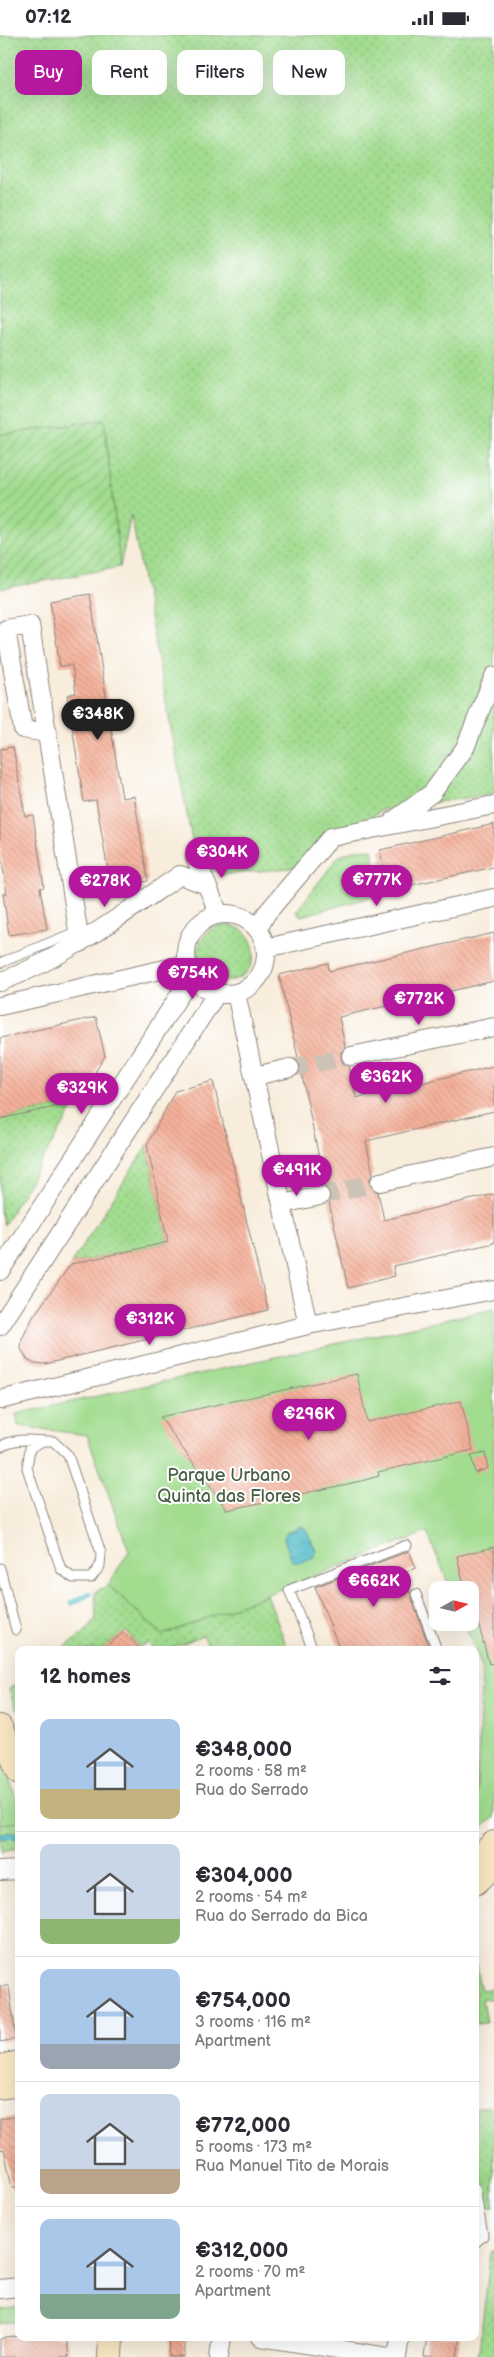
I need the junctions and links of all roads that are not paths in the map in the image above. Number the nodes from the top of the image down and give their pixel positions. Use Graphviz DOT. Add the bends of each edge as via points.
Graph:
graph roads {
  1 [pos="494,676"];
  2 [pos="47,733"];
  3 [pos="494,805"];
  4 [pos="389,824"];
  5 [pos="195,857"];
  6 [pos="207,885"];
  7 [pos="494,898"];
  8 [pos="219,914"];
  9 [pos="258,929"];
  10 [pos="79,937"];
  11 [pos="266,948"];
  12 [pos="0,963"];
  13 [pos="190,970"];
  14 [pos="1,980"];
  15 [pos="217,993"];
  16 [pos="236,993"];
  17 [pos="0,1006"];
  18 [pos="494,1027"];
  19 [pos="351,1056"];
  20 [pos="290,1068"];
  21 [pos="255,1076"];
  22 [pos="494,1157"];
  23 [pos="380,1182"];
  24 [pos="320,1196"];
  25 [pos="282,1205"];
  26 [pos="0,1271"];
  27 [pos="494,1290"];
  28 [pos="308,1325"];
  29 [pos="0,1326"];
  30 [pos="0,1400"];
  31 [pos="43,1441"];
  32 [pos="0,1447"];
  33 [pos="407,1545"];
  34 [pos="0,1568"];
  35 [pos="416,1594"];
  36 [pos="16,1630"];
  37 [pos="311,1646"];
  38 [pos="436,1646"];
  39 [pos="0,1727"];
  40 [pos="15,1763"];
  41 [pos="494,1843"];
  42 [pos="479,1857"];
  43 [pos="494,1865"];
  44 [pos="15,1870"];
  45 [pos="0,1871"];
  46 [pos="479,1879"];
  47 [pos="15,2064"];
  48 [pos="0,2067"];
  49 [pos="15,2085"];
  50 [pos="0,2087"];
  51 [pos="479,2212"];
  52 [pos="479,2240"];
  53 [pos="15,2287"];
  54 [pos="0,2289"];
  55 [pos="111,2341"];
  56 [pos="221,2341"];
  57 [pos="286,2341"];
  58 [pos="399,2341"];
  59 [pos="110,2357"];
  60 [pos="219,2357"];
  61 [pos="388,2357"];
  62 [pos="397,2357"];
  1 -- 4 [label="street" via="465,748 432,793"];
  2 -- 2 [label="street" via="30,625 6,629 23,729"];
  2 -- 10 [label="street"];
  3 -- 4 [label="street"];
  4 -- 9 [label="street" via="331,837 266,914"];
  5 -- 6 [label="street"];
  6 -- 8 [label="street"];
  6 -- 10 [label="street" via="180,875"];
  7 -- 11 [label="street"];
  8 -- 9 [label="street" via="241,916"];
  8 -- 13 [label="street" via="196,926 189,937 186,950"];
  9 -- 11 [label="street"];
  10 -- 12 [label="lane"];
  10 -- 14 [label="street" via="34,968"];
  11 -- 16 [label="street" via="263,971 247,989"];
  13 -- 15 [label="street" via="199,984"];
  13 -- 17 [label="street"];
  13 -- 26 [label="street"];
  15 -- 16 [label="street"];
  15 -- 29 [label="street"];
  16 -- 21 [label="street"];
  18 -- 19 [label="street"];
  20 -- 21 [label="street"];
  21 -- 25 [label="street"];
  22 -- 23 [label="street"];
  24 -- 25 [label="street"];
  25 -- 28 [label="street"];
  27 -- 28 [label="street"];
  28 -- 30 [label="street"];
  31 -- 31 [label="lane" via="30,1448 27,1468 61,1569 73,1578 90,1578 100,1566 101,1553 68,1455 53,1441"];
  31 -- 32 [label="lane" via="25,1439"];
  33 -- 37 [label="lane" via="289,1590"];
  34 -- 36 [label="lane"];
  35 -- 38 [label="lane"];
  39 -- 40 [label="street"];
  41 -- 42 [label="street"];
  43 -- 46 [label="street"];
  44 -- 45 [label="street"];
  47 -- 48 [label="street"];
  49 -- 50 [label="street"];
  51 -- 52 [label="lane" via="483,2236"];
  53 -- 54 [label="street"];
  55 -- 59 [label="street"];
  56 -- 60 [label="street"];
  57 -- 61 [label="street"];
  58 -- 62 [label="street"];
}
